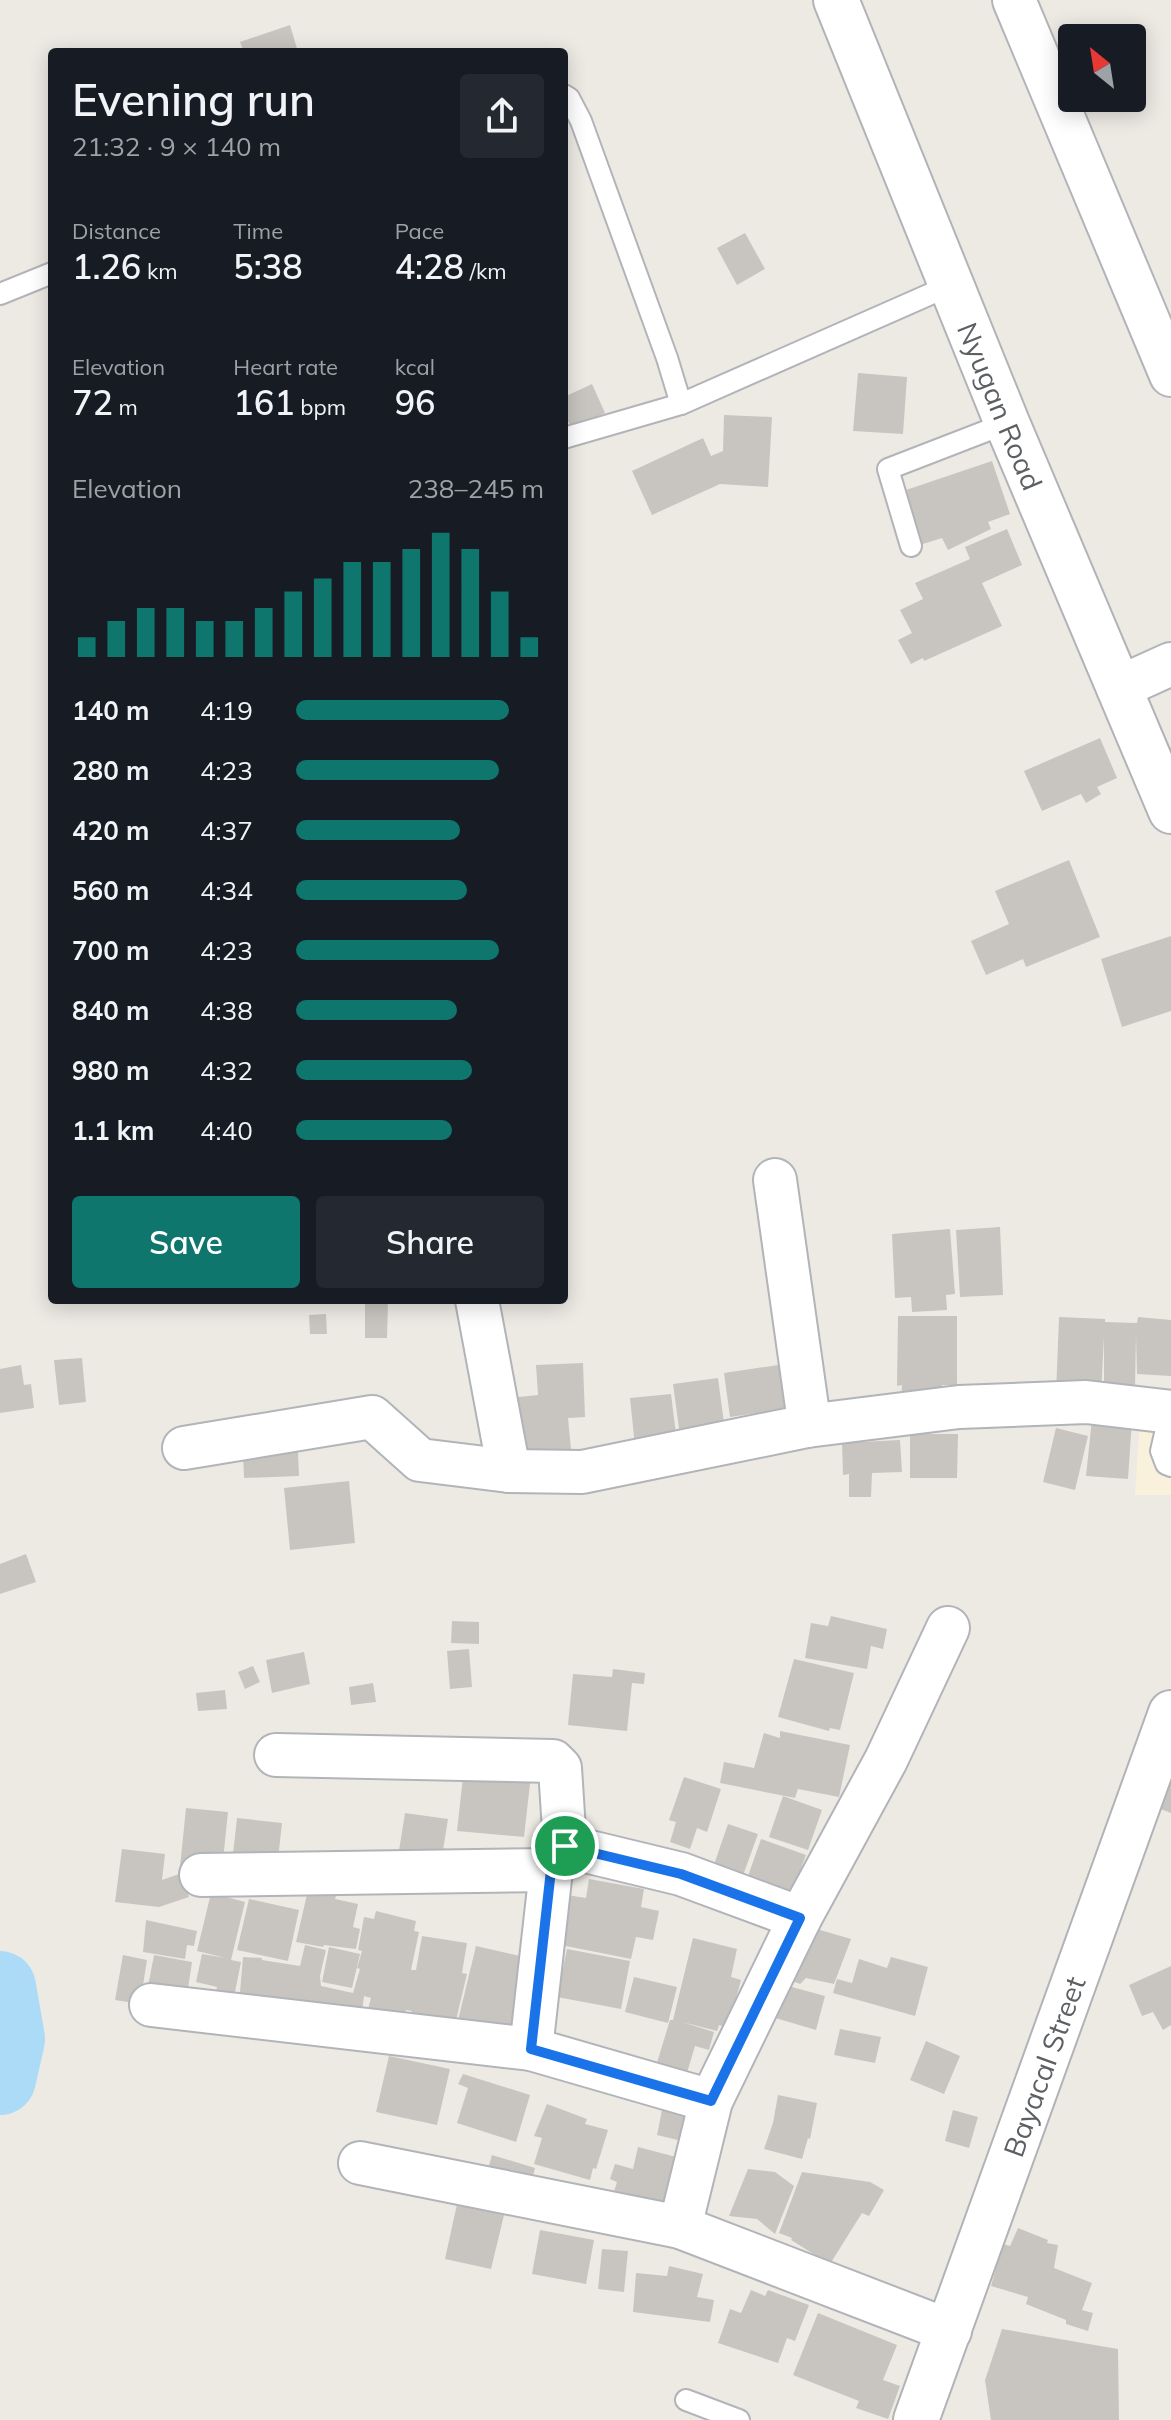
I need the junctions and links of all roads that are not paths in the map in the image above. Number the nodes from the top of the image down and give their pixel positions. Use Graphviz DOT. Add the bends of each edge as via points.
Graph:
graph roads {
  1 [pos="836,0"];
  2 [pos="1014,0"];
  3 [pos="568,97"];
  4 [pos="48,275"];
  5 [pos="951,285"];
  6 [pos="0,294"];
  7 [pos="1171,375"];
  8 [pos="681,404"];
  9 [pos="1007,423"];
  10 [pos="568,437"];
  11 [pos="911,546"];
  12 [pos="1171,664"];
  13 [pos="1118,688"];
  14 [pos="1171,811"];
  15 [pos="775,1180"];
  16 [pos="478,1304"];
  17 [pos="1171,1412"];
  18 [pos="807,1426"];
  19 [pos="184,1448"];
  20 [pos="1171,1466"];
  21 [pos="509,1471"];
  22 [pos="948,1628"];
  23 [pos="1171,1713"];
  24 [pos="276,1755"];
  25 [pos="558,1858"];
  26 [pos="201,1875"];
  27 [pos="800,1918"];
  28 [pos="151,2005"];
  29 [pos="531,2049"];
  30 [pos="711,2101"];
  31 [pos="360,2163"];
  32 [pos="680,2227"];
  33 [pos="950,2331"];
  34 [pos="686,2400"];
  35 [pos="739,2420"];
  36 [pos="916,2420"];
  1 -- 5 [label="main road, Nyugan Road"];
  2 -- 7 [label="street"];
  3 -- 8 [label="lane" via="581,121"];
  4 -- 6 [label="lane"];
  5 -- 8 [label="lane"];
  5 -- 9 [label="main road, Nyugan Road"];
  8 -- 10 [label="lane"];
  9 -- 11 [label="lane" via="888,469"];
  9 -- 13 [label="main road, Nyugan Road"];
  12 -- 13 [label="street"];
  13 -- 14 [label="main road, Nyugan Road"];
  15 -- 18 [label="street"];
  16 -- 21 [label="street"];
  17 -- 18 [label="street" via="1086,1402 959,1407"];
  17 -- 20 [label="lane" via="1161,1451"];
  18 -- 21 [label="street" via="582,1472"];
  19 -- 21 [label="street" via="372,1417 420,1460"];
  22 -- 27 [label="street" via="886,1760"];
  23 -- 33 [label="main road, Bayacal Street"];
  24 -- 25 [label="street" via="553,1761 560,1768"];
  25 -- 26 [label="street"];
  25 -- 27 [label="street" via="681,1874"];
  25 -- 29 [label="street"];
  27 -- 30 [label="street"];
  28 -- 29 [label="street"];
  29 -- 30 [label="street"];
  30 -- 32 [label="street"];
  31 -- 32 [label="street"];
  32 -- 33 [label="street"];
  33 -- 36 [label="main road, Bayacal Street"];
  34 -- 35 [label="lane"];
}
